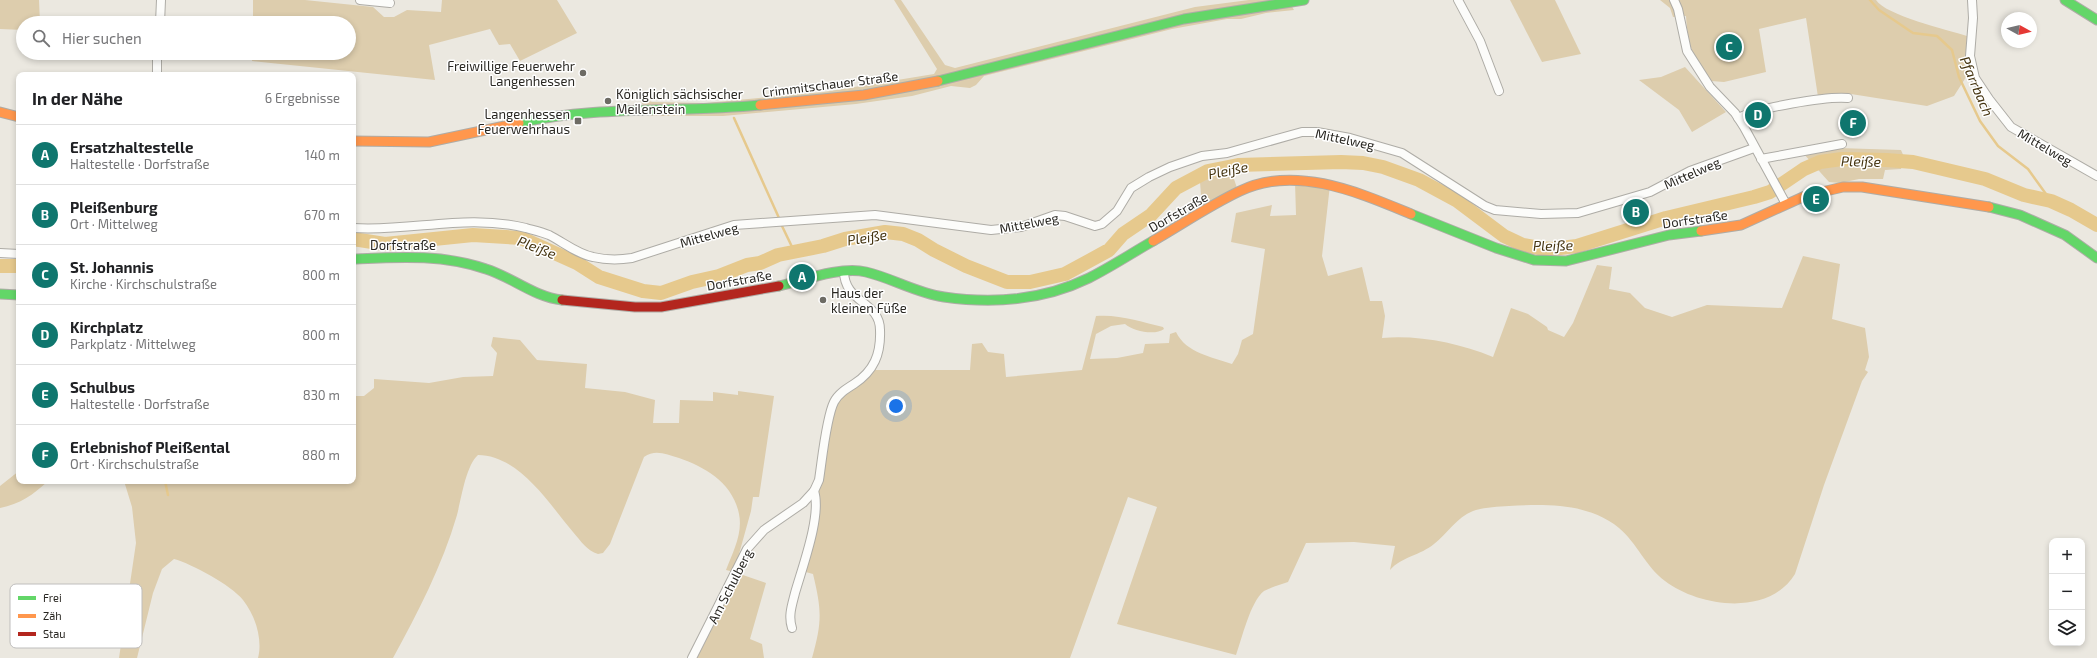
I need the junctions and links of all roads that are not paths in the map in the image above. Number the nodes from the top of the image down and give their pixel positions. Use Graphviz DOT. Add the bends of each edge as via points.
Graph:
graph roads {
  1 [pos="161,0"];
  2 [pos="360,0"];
  3 [pos="1304,0"];
  4 [pos="1458,0"];
  5 [pos="1674,0"];
  6 [pos="1972,0"];
  7 [pos="2065,0"];
  8 [pos="390,3"];
  9 [pos="160,16"];
  10 [pos="2097,20"];
  11 [pos="157,60"];
  12 [pos="157,72"];
  13 [pos="1499,91"];
  14 [pos="1848,98"];
  15 [pos="0,112"];
  16 [pos="16,116"];
  17 [pos="1738,118"];
  18 [pos="356,141"];
  19 [pos="1842,144"];
  20 [pos="1754,148"];
  21 [pos="1761,159"];
  22 [pos="2097,176"];
  23 [pos="1786,204"];
  24 [pos="356,228"];
  25 [pos="0,253"];
  26 [pos="16,254"];
  27 [pos="2097,258"];
  28 [pos="356,259"];
  29 [pos="844,272"];
  30 [pos="0,294"];
  31 [pos="16,295"];
  32 [pos="814,491"];
  33 [pos="792,628"];
  34 [pos="692,658"];
  1 -- 9 [label="street"];
  2 -- 8 [label="street"];
  3 -- 18 [label="street, Crimmitschauer Straße" via="1184,19 957,77 864,95 716,109 628,109 584,113 540,118 429,142"];
  4 -- 13 [label="street" via="1485,52"];
  5 -- 17 [label="street" via="1687,51 1710,87"];
  6 -- 22 [label="street, Mittelweg" via="1971,62 1976,78 1989,99 2011,127"];
  7 -- 10 [label="street"];
  11 -- 12 [label="street"];
  14 -- 17 [label="street" via="1800,103"];
  15 -- 16 [label="street"];
  17 -- 20 [label="street"];
  19 -- 21 [label="street"];
  20 -- 21 [label="street"];
  20 -- 24 [label="street, Mittelweg" via="1690,171 1650,192 1600,208 1573,213 1541,214 1495,210 1402,153 1350,138 1310,132 1291,134 1227,153 1202,156 1170,167 1132,188 1117,211 1102,224 1095,226 1055,215 1021,227 991,230 868,215 734,225 632,258 616,260 592,257 548,235 496,224 465,221 394,229"];
  21 -- 23 [label="street"];
  23 -- 27 [label="street, Dorfstraße" via="1826,191 1849,187 1990,207 2045,225"];
  23 -- 29 [label="street, Dorfstraße" via="1741,225 1669,235 1583,258 1550,261 1519,256 1370,196 1336,185 1312,181 1277,181 1241,190 1089,278 1050,293 1023,299 945,297 923,293 865,272"];
  25 -- 26 [label="street"];
  28 -- 29 [label="street, Dorfstraße" via="411,256 448,259 488,269 534,292 556,299 653,307 776,287"];
  29 -- 32 [label="street, Am Schulberg" via="844,280 849,291 878,316 879,348 868,373 842,392 833,404 819,480"];
  30 -- 31 [label="street"];
  32 -- 33 [label="street, Am Schulberg" via="816,501 811,537 790,614"];
  32 -- 34 [label="street, Am Schulberg" via="803,503 764,530 747,549"];
}
